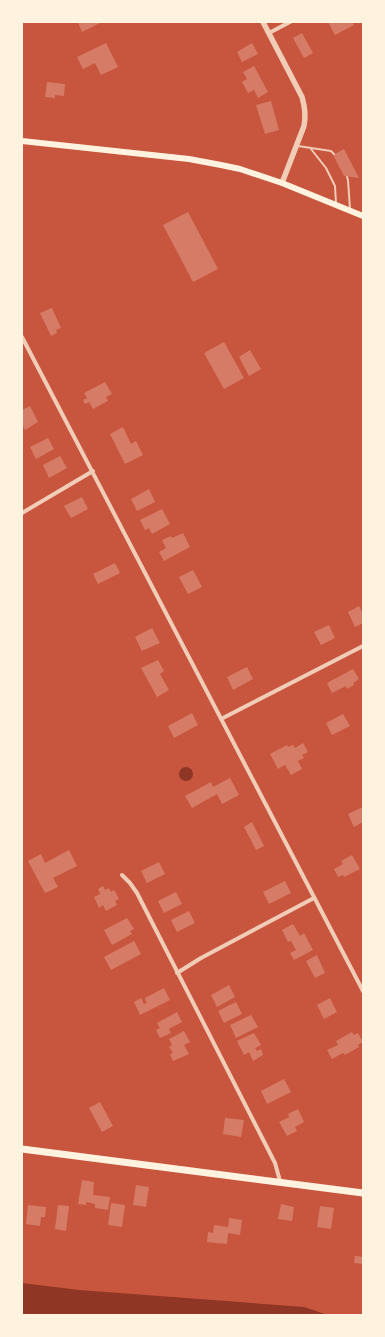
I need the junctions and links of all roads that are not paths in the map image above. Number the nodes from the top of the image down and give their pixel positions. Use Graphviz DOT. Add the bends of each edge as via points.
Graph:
graph roads {
  1 [pos="263,22"];
  2 [pos="290,22"];
  3 [pos="269,33"];
  4 [pos="22,141"];
  5 [pos="296,146"];
  6 [pos="311,149"];
  7 [pos="334,154"];
  8 [pos="347,176"];
  9 [pos="282,183"];
  10 [pos="337,205"];
  11 [pos="350,211"];
  12 [pos="363,216"];
  13 [pos="22,337"];
  14 [pos="93,471"];
  15 [pos="22,514"];
  16 [pos="363,646"];
  17 [pos="221,719"];
  18 [pos="122,875"];
  19 [pos="314,898"];
  20 [pos="177,973"];
  21 [pos="363,991"];
  22 [pos="22,1149"];
  23 [pos="280,1181"];
  24 [pos="363,1193"];
  1 -- 3 [label="street"];
  2 -- 3 [label="street"];
  3 -- 5 [label="street" via="305,106 304,126"];
  4 -- 9 [label="main road" via="189,159 240,169"];
  5 -- 6 [label="lane"];
  5 -- 9 [label="street"];
  6 -- 7 [label="lane" via="331,151"];
  6 -- 10 [label="lane" via="336,186"];
  8 -- 11 [label="lane"];
  9 -- 10 [label="main road"];
  10 -- 11 [label="main road"];
  11 -- 12 [label="main road"];
  13 -- 14 [label="street"];
  14 -- 15 [label="street"];
  14 -- 17 [label="street"];
  16 -- 17 [label="street"];
  17 -- 19 [label="street"];
  18 -- 20 [label="street" via="137,893"];
  19 -- 20 [label="street"];
  19 -- 21 [label="street"];
  20 -- 23 [label="street" via="275,1163"];
  22 -- 23 [label="main road"];
  23 -- 24 [label="main road"];
}
